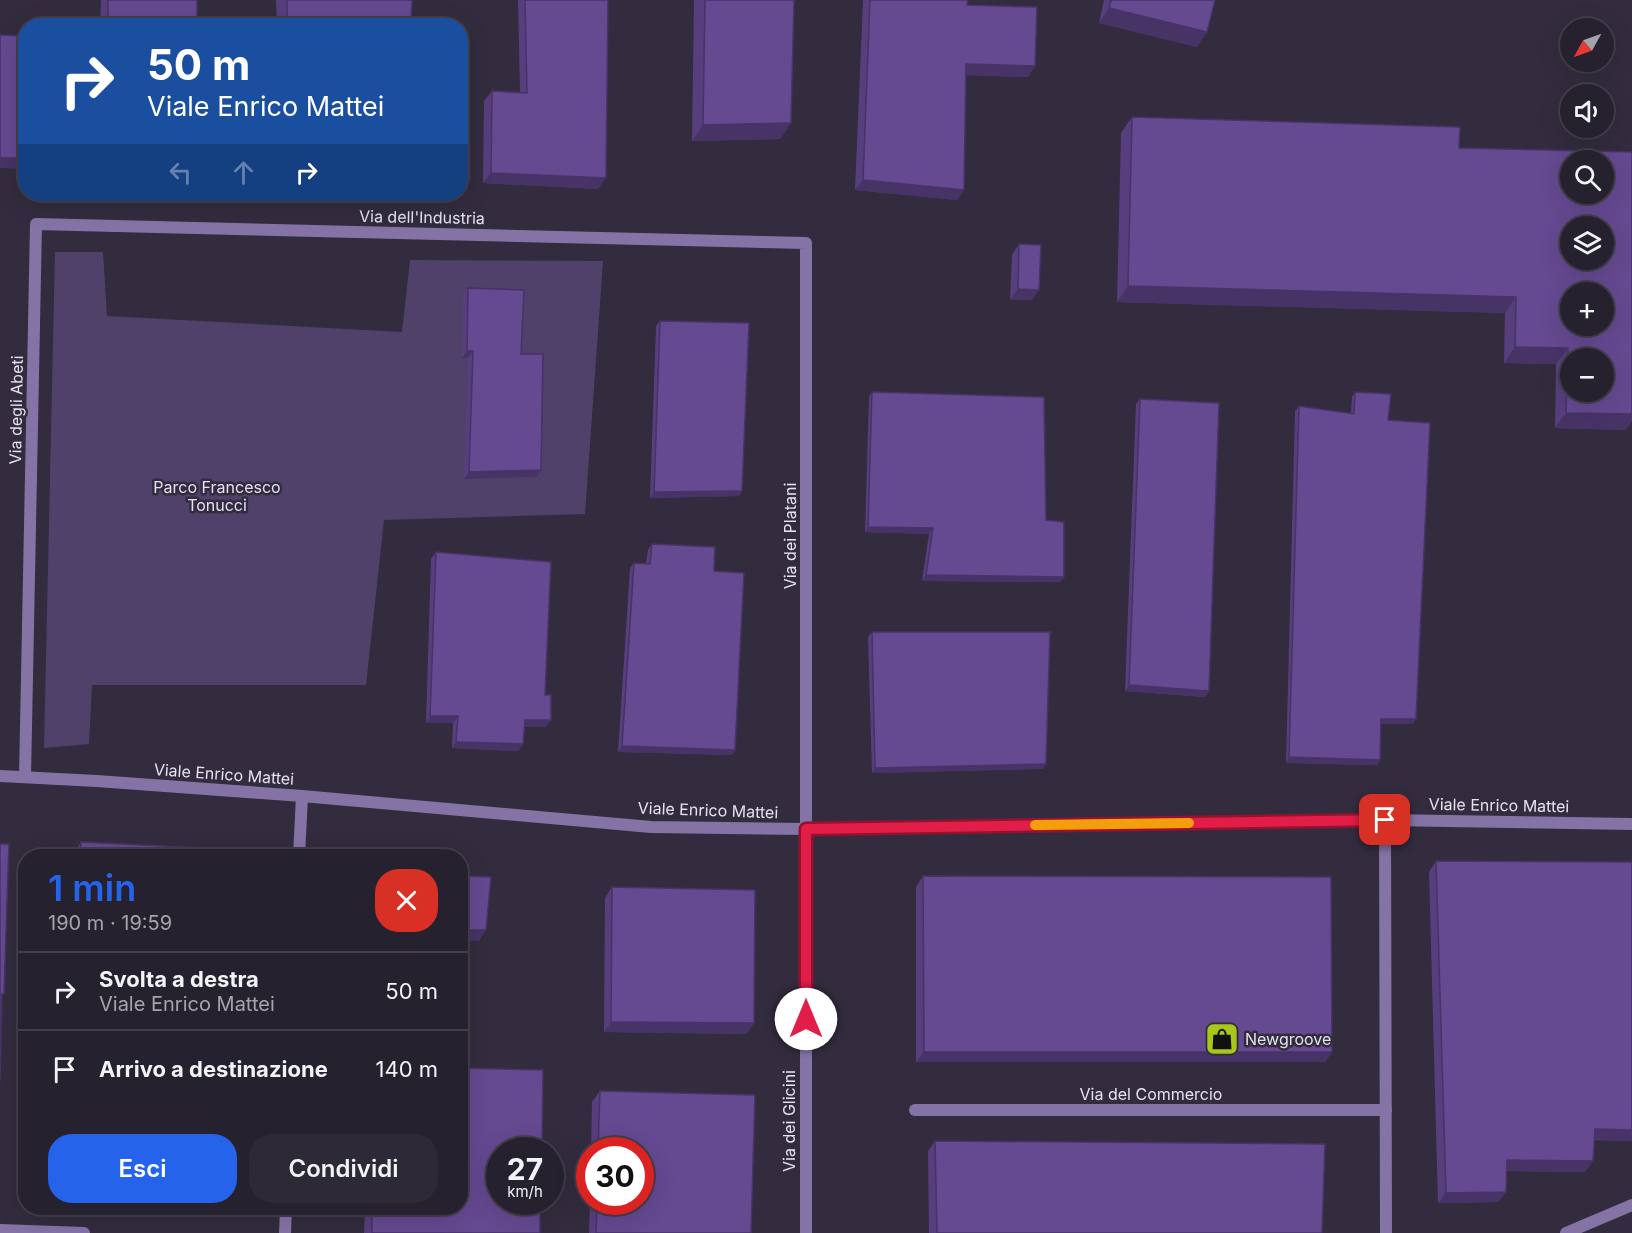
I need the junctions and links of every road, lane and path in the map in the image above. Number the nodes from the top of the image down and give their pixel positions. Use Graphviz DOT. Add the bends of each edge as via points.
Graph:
graph roads {
  1 [pos="36,224"];
  2 [pos="806,243"];
  3 [pos="0,776"];
  4 [pos="25,777"];
  5 [pos="302,796"];
  6 [pos="1385,820"];
  7 [pos="1632,824"];
  8 [pos="806,829"];
  9 [pos="299,849"];
  10 [pos="915,1110"];
  11 [pos="1386,1110"];
  12 [pos="1632,1204"];
  13 [pos="286,1215"];
  14 [pos="0,1230"];
  15 [pos="84,1233"];
  16 [pos="285,1233"];
  17 [pos="806,1233"];
  18 [pos="1386,1233"];
  19 [pos="1566,1233"];
  1 -- 2 [label="street, Via dell'Industria"];
  1 -- 4 [label="street, Via degli Abeti"];
  2 -- 8 [label="street, Via dei Platani"];
  3 -- 4 [label="street, Viale Enrico Mattei"];
  4 -- 5 [label="street, Viale Enrico Mattei"];
  5 -- 8 [label="street, Viale Enrico Mattei" via="651,827"];
  5 -- 9 [label="street"];
  6 -- 7 [label="street, Viale Enrico Mattei"];
  6 -- 8 [label="street, Viale Enrico Mattei"];
  6 -- 11 [label="street"];
  8 -- 17 [label="street, Via dei Glicini"];
  10 -- 11 [label="street, Via del Commercio"];
  11 -- 18 [label="street"];
  12 -- 19 [label="street"];
  13 -- 16 [label="street"];
  14 -- 15 [label="street"];
}
